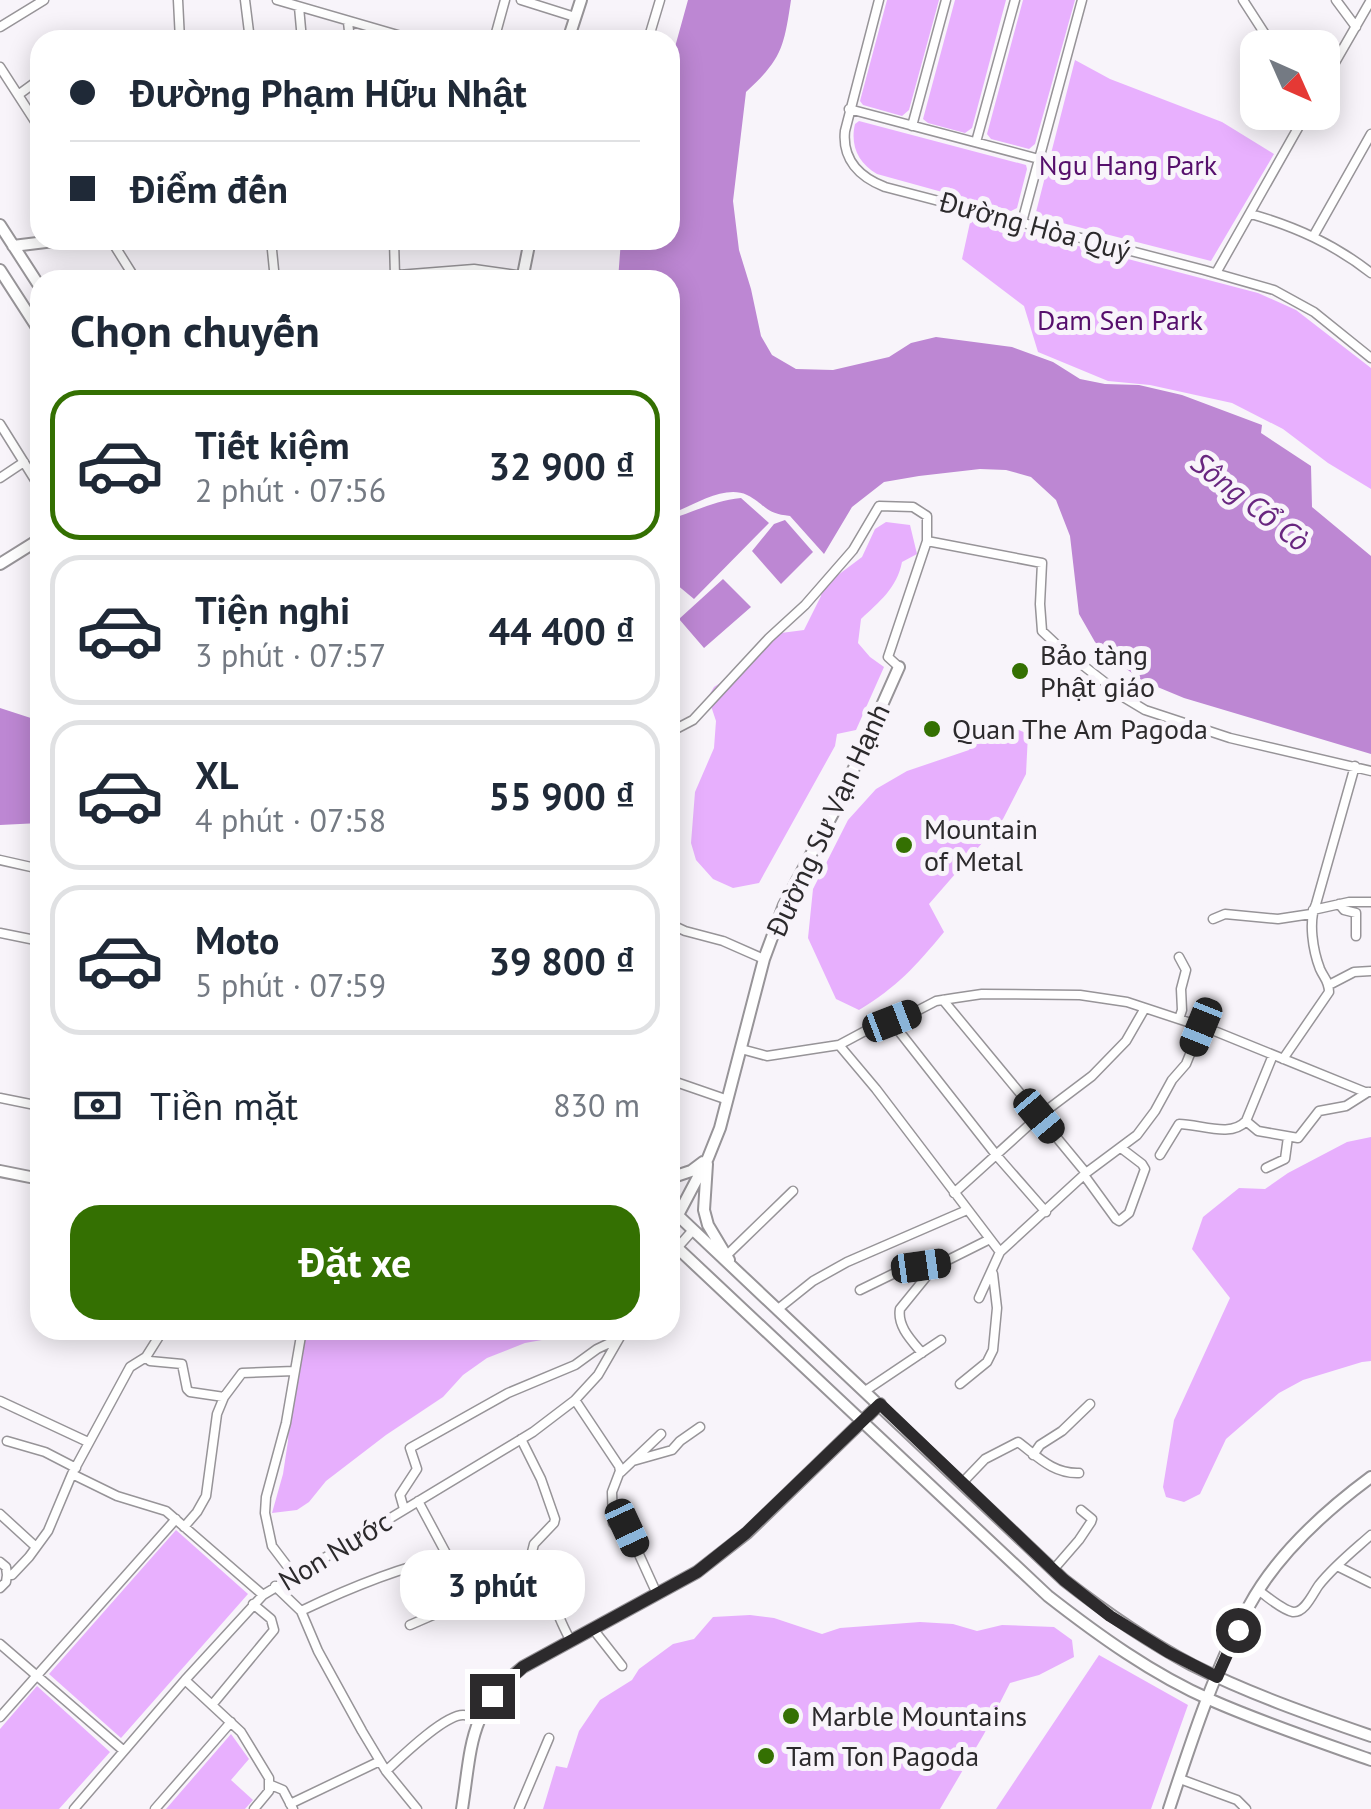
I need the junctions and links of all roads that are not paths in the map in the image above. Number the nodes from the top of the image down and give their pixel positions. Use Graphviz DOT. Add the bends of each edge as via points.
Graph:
graph roads {
  1 [pos="44,0"];
  2 [pos="178,0"];
  3 [pos="245,0"];
  4 [pos="277,0"];
  5 [pos="505,0"];
  6 [pos="522,0"];
  7 [pos="581,0"];
  8 [pos="660,0"];
  9 [pos="879,0"];
  10 [pos="946,0"];
  11 [pos="1015,0"];
  12 [pos="1082,0"];
  13 [pos="1243,0"];
  14 [pos="1336,0"];
  15 [pos="1371,0"];
  16 [pos="299,6"];
  17 [pos="575,17"];
  18 [pos="348,22"];
  19 [pos="0,27"];
  20 [pos="1356,27"];
  21 [pos="180,30"];
  22 [pos="249,30"];
  23 [pos="301,30"];
  24 [pos="349,30"];
  25 [pos="374,30"];
  26 [pos="497,30"];
  27 [pos="571,30"];
  28 [pos="651,30"];
  29 [pos="1262,30"];
  30 [pos="1340,55"];
  31 [pos="0,66"];
  32 [pos="30,86"];
  33 [pos="18,95"];
  34 [pos="850,109"];
  35 [pos="28,110"];
  36 [pos="30,113"];
  37 [pos="912,126"];
  38 [pos="1297,130"];
  39 [pos="1371,134"];
  40 [pos="976,142"];
  41 [pos="1039,159"];
  42 [pos="1251,214"];
  43 [pos="1022,222"];
  44 [pos="0,225"];
  45 [pos="1314,235"];
  46 [pos="30,244"];
  47 [pos="13,246"];
  48 [pos="0,270"];
  49 [pos="1370,271"];
  50 [pos="30,272"];
  51 [pos="1216,273"];
  52 [pos="30,316"];
  53 [pos="1371,358"];
  54 [pos="0,424"];
  55 [pos="24,462"];
  56 [pos="30,472"];
  57 [pos="0,478"];
  58 [pos="926,542"];
  59 [pos="30,545"];
  60 [pos="0,564"];
  61 [pos="900,667"];
  62 [pos="680,727"];
  63 [pos="1355,766"];
  64 [pos="1371,770"];
  65 [pos="0,860"];
  66 [pos="30,867"];
  67 [pos="1371,902"];
  68 [pos="1339,904"];
  69 [pos="1312,912"];
  70 [pos="1213,919"];
  71 [pos="680,929"];
  72 [pos="0,933"];
  73 [pos="1356,936"];
  74 [pos="30,939"];
  75 [pos="1180,957"];
  76 [pos="764,959"];
  77 [pos="1371,970"];
  78 [pos="1330,984"];
  79 [pos="943,1000"];
  80 [pos="1145,1008"];
  81 [pos="1179,1019"];
  82 [pos="892,1021"];
  83 [pos="1201,1027"];
  84 [pos="839,1045"];
  85 [pos="741,1050"];
  86 [pos="1278,1057"];
  87 [pos="680,1083"];
  88 [pos="1370,1092"];
  89 [pos="0,1098"];
  90 [pos="728,1100"];
  91 [pos="30,1104"];
  92 [pos="1039,1116"];
  93 [pos="1246,1121"];
  94 [pos="1288,1137"];
  95 [pos="1120,1148"];
  96 [pos="1160,1154"];
  97 [pos="996,1156"];
  98 [pos="708,1158"];
  99 [pos="1266,1168"];
  100 [pos="0,1171"];
  101 [pos="1085,1174"];
  102 [pos="680,1175"];
  103 [pos="30,1176"];
  104 [pos="793,1191"];
  105 [pos="954,1193"];
  106 [pos="680,1204"];
  107 [pos="967,1210"];
  108 [pos="1046,1212"];
  109 [pos="680,1221"];
  110 [pos="692,1230"];
  111 [pos="990,1239"];
  112 [pos="680,1241"];
  113 [pos="1000,1252"];
  114 [pos="680,1255"];
  115 [pos="727,1255"];
  116 [pos="994,1265"];
  117 [pos="921,1266"];
  118 [pos="734,1268"];
  119 [pos="860,1290"];
  120 [pos="979,1298"];
  121 [pos="778,1310"];
  122 [pos="157,1340"];
  123 [pos="300,1340"];
  124 [pos="611,1340"];
  125 [pos="618,1340"];
  126 [pos="941,1340"];
  127 [pos="922,1353"];
  128 [pos="146,1358"];
  129 [pos="294,1370"];
  130 [pos="960,1384"];
  131 [pos="865,1391"];
  132 [pos="224,1397"];
  133 [pos="575,1400"];
  134 [pos="0,1402"];
  135 [pos="880,1404"];
  136 [pos="1090,1404"];
  137 [pos="864,1421"];
  138 [pos="700,1427"];
  139 [pos="661,1434"];
  140 [pos="521,1439"];
  141 [pos="7,1441"];
  142 [pos="88,1442"];
  143 [pos="1033,1455"];
  144 [pos="633,1460"];
  145 [pos="74,1471"];
  146 [pos="1079,1473"];
  147 [pos="618,1475"];
  148 [pos="1371,1477"];
  149 [pos="962,1484"];
  150 [pos="418,1502"];
  151 [pos="404,1510"];
  152 [pos="1081,1510"];
  153 [pos="0,1514"];
  154 [pos="176,1519"];
  155 [pos="184,1527"];
  156 [pos="1371,1535"];
  157 [pos="36,1547"];
  158 [pos="448,1557"];
  159 [pos="0,1562"];
  160 [pos="1337,1566"];
  161 [pos="1053,1570"];
  162 [pos="7,1575"];
  163 [pos="294,1575"];
  164 [pos="1371,1582"];
  165 [pos="275,1586"];
  166 [pos="0,1588"];
  167 [pos="1259,1591"];
  168 [pos="658,1594"];
  169 [pos="263,1595"];
  170 [pos="253,1604"];
  171 [pos="301,1611"];
  172 [pos="410,1625"];
  173 [pos="593,1630"];
  174 [pos="571,1641"];
  175 [pos="0,1644"];
  176 [pos="622,1666"];
  177 [pos="36,1676"];
  178 [pos="1217,1677"];
  179 [pos="185,1680"];
  180 [pos="1209,1699"];
  181 [pos="212,1705"];
  182 [pos="0,1718"];
  183 [pos="478,1720"];
  184 [pos="231,1722"];
  185 [pos="1371,1736"];
  186 [pos="548,1738"];
  187 [pos="124,1751"];
  188 [pos="1371,1760"];
  189 [pos="380,1761"];
  190 [pos="386,1771"];
  191 [pos="1180,1779"];
  192 [pos="270,1781"];
  193 [pos="292,1806"];
  194 [pos="412,1807"];
  195 [pos="74,1809"];
  196 [pos="155,1809"];
  197 [pos="254,1809"];
  198 [pos="462,1809"];
  199 [pos="519,1809"];
  200 [pos="1169,1809"];
  201 [pos="1246,1809"];
  1 -- 19 [label="street"];
  2 -- 21 [label="street"];
  3 -- 22 [label="street"];
  4 -- 16 [label="street"];
  5 -- 26 [label="street"];
  6 -- 17 [label="street"];
  7 -- 17 [label="main road"];
  8 -- 28 [label="street"];
  9 -- 34 [label="street, Đường Hòa Quý"];
  10 -- 37 [label="street"];
  11 -- 40 [label="street"];
  12 -- 41 [label="street"];
  13 -- 29 [label="street"];
  14 -- 20 [label="street"];
  15 -- 20 [label="street"];
  16 -- 18 [label="street"];
  16 -- 23 [label="street"];
  17 -- 27 [label="main road"];
  18 -- 24 [label="street"];
  18 -- 25 [label="street"];
  20 -- 30 [label="street"];
  31 -- 33 [label="street"];
  32 -- 33 [label="street"];
  33 -- 35 [label="street"];
  34 -- 37 [label="street"];
  34 -- 43 [label="street, Đường Hòa Quý" via="845,148 862,176"];
  35 -- 36 [label="street"];
  37 -- 40 [label="street"];
  38 -- 42 [label="street"];
  39 -- 45 [label="street"];
  40 -- 41 [label="street"];
  41 -- 43 [label="street"];
  42 -- 45 [label="street"];
  42 -- 51 [label="street"];
  43 -- 51 [label="street, Đường Hòa Quý"];
  44 -- 47 [label="main road"];
  45 -- 49 [label="street"];
  46 -- 47 [label="main road"];
  47 -- 50 [label="main road"];
  48 -- 52 [label="main road"];
  51 -- 53 [label="street, Đường Hòa Quý" via="1290,297"];
  54 -- 55 [label="street"];
  55 -- 56 [label="street"];
  55 -- 57 [label="street"];
  58 -- 61 [label="street, Đường Sư Vạn Hạnh" via="888,657"];
  58 -- 62 [label="street" via="927,516 914,507 879,506 853,550 804,605"];
  58 -- 63 [label="street" via="1042,563 1042,630 1146,710 1230,738"];
  59 -- 60 [label="main road"];
  61 -- 76 [label="main road, Đường Sư Vạn Hạnh"];
  63 -- 64 [label="street"];
  63 -- 69 [label="street"];
  65 -- 66 [label="street"];
  67 -- 68 [label="street"];
  68 -- 69 [label="street"];
  68 -- 73 [label="street" via="1356,913"];
  69 -- 70 [label="street"];
  69 -- 78 [label="street" via="1320,968"];
  71 -- 76 [label="street"];
  72 -- 74 [label="street"];
  75 -- 81 [label="street" via="1186,970"];
  76 -- 85 [label="main road, Đường Sư Vạn Hạnh"];
  77 -- 78 [label="street"];
  78 -- 86 [label="street"];
  79 -- 80 [label="street" via="1080,995"];
  79 -- 82 [label="street"];
  79 -- 92 [label="street"];
  80 -- 81 [label="street"];
  80 -- 92 [label="street" via="1126,1041 1092,1076"];
  81 -- 83 [label="street"];
  82 -- 84 [label="street"];
  82 -- 97 [label="street"];
  83 -- 86 [label="street"];
  83 -- 95 [label="street" via="1186,1064 1137,1136"];
  84 -- 85 [label="street" via="767,1056"];
  84 -- 105 [label="street"];
  85 -- 90 [label="main road, Đường Sư Vạn Hạnh"];
  86 -- 88 [label="street"];
  86 -- 93 [label="street"];
  87 -- 90 [label="street"];
  88 -- 94 [label="street" via="1346,1106 1319,1110 1300,1136"];
  89 -- 91 [label="street"];
  90 -- 98 [label="main road, Đường Sư Vạn Hạnh"];
  92 -- 97 [label="street"];
  92 -- 101 [label="street"];
  93 -- 94 [label="street" via="1258,1131"];
  93 -- 96 [label="street" via="1234,1130 1179,1124"];
  94 -- 99 [label="street" via="1285,1159"];
  95 -- 101 [label="street"];
  95 -- 101 [label="street" via="1145,1169 1125,1218 1116,1219"];
  97 -- 105 [label="street"];
  97 -- 108 [label="street"];
  98 -- 102 [label="main road"];
  98 -- 106 [label="main road, Đường Sư Vạn Hạnh"];
  98 -- 115 [label="main road" via="704,1210"];
  100 -- 103 [label="main road"];
  101 -- 108 [label="street"];
  104 -- 115 [label="street"];
  105 -- 107 [label="street"];
  107 -- 111 [label="street"];
  107 -- 121 [label="street" via="847,1262"];
  108 -- 113 [label="street"];
  109 -- 110 [label="main road"];
  110 -- 112 [label="street"];
  110 -- 118 [label="main road"];
  111 -- 113 [label="street"];
  111 -- 117 [label="street"];
  113 -- 116 [label="street"];
  114 -- 137 [label="main road"];
  115 -- 118 [label="main road"];
  116 -- 120 [label="street"];
  116 -- 130 [label="street" via="993,1350"];
  117 -- 119 [label="street"];
  117 -- 127 [label="street" via="926,1277 898,1315"];
  118 -- 121 [label="main road"];
  121 -- 131 [label="main road"];
  122 -- 128 [label="street"];
  123 -- 129 [label="street"];
  124 -- 151 [label="street" via="410,1448 417,1469 400,1495"];
  125 -- 133 [label="street, Non Nước"];
  126 -- 127 [label="street"];
  127 -- 131 [label="street"];
  128 -- 132 [label="street" via="182,1364 190,1392"];
  128 -- 142 [label="street" via="130,1367"];
  129 -- 132 [label="street" via="242,1372"];
  129 -- 163 [label="street" via="266,1497 272,1546"];
  131 -- 135 [label="main road"];
  132 -- 155 [label="street" via="206,1496"];
  133 -- 140 [label="street, Non Nước"];
  133 -- 147 [label="street" via="620,1466"];
  134 -- 142 [label="street"];
  135 -- 137 [label="main road"];
  135 -- 149 [label="main road"];
  136 -- 143 [label="street"];
  137 -- 168 [label="main road" via="746,1533"];
  137 -- 180 [label="main road" via="1048,1596 1097,1634"];
  138 -- 144 [label="street" via="670,1451"];
  139 -- 144 [label="street"];
  140 -- 150 [label="street, Non Nước"];
  140 -- 174 [label="street" via="555,1519 532,1552"];
  141 -- 145 [label="street" via="45,1452"];
  142 -- 145 [label="street"];
  143 -- 146 [label="street"];
  143 -- 149 [label="street" via="1018,1442 985,1459"];
  144 -- 147 [label="street"];
  145 -- 154 [label="street"];
  145 -- 157 [label="street"];
  147 -- 168 [label="street" via="613,1522 627,1528"];
  148 -- 167 [label="main road" via="1312,1528"];
  149 -- 161 [label="main road"];
  150 -- 151 [label="street, Non Nước"];
  150 -- 158 [label="street"];
  151 -- 163 [label="street, Non Nước"];
  152 -- 161 [label="street" via="1091,1522"];
  153 -- 157 [label="street"];
  154 -- 155 [label="street"];
  154 -- 177 [label="street"];
  155 -- 169 [label="street"];
  156 -- 160 [label="street"];
  157 -- 162 [label="street"];
  158 -- 171 [label="street"];
  158 -- 172 [label="street" via="466,1600"];
  159 -- 162 [label="street"];
  160 -- 164 [label="street"];
  160 -- 167 [label="street" via="1296,1612"];
  161 -- 178 [label="main road" via="1110,1616"];
  162 -- 166 [label="street"];
  163 -- 165 [label="street, Non Nước"];
  165 -- 169 [label="street, Non Nước"];
  165 -- 171 [label="street"];
  167 -- 178 [label="main road"];
  168 -- 173 [label="main road"];
  169 -- 170 [label="street, Non Nước"];
  170 -- 179 [label="street, Non Nước"];
  170 -- 181 [label="street" via="274,1630"];
  171 -- 189 [label="street"];
  173 -- 174 [label="main road"];
  173 -- 176 [label="street"];
  174 -- 183 [label="main road" via="510,1677"];
  175 -- 177 [label="street"];
  177 -- 182 [label="street"];
  177 -- 187 [label="street"];
  178 -- 180 [label="main road"];
  178 -- 185 [label="main road"];
  179 -- 181 [label="street"];
  179 -- 187 [label="street, Non Nước"];
  180 -- 188 [label="main road"];
  180 -- 191 [label="main road"];
  181 -- 184 [label="street"];
  183 -- 190 [label="street" via="452,1718"];
  183 -- 198 [label="main road"];
  184 -- 192 [label="street"];
  184 -- 196 [label="street"];
  186 -- 199 [label="street"];
  187 -- 195 [label="street, Non Nước"];
  189 -- 190 [label="street"];
  189 -- 193 [label="street"];
  190 -- 194 [label="street"];
  191 -- 200 [label="main road"];
  191 -- 201 [label="street"];
  192 -- 193 [label="street"];
  192 -- 197 [label="street"];
}
